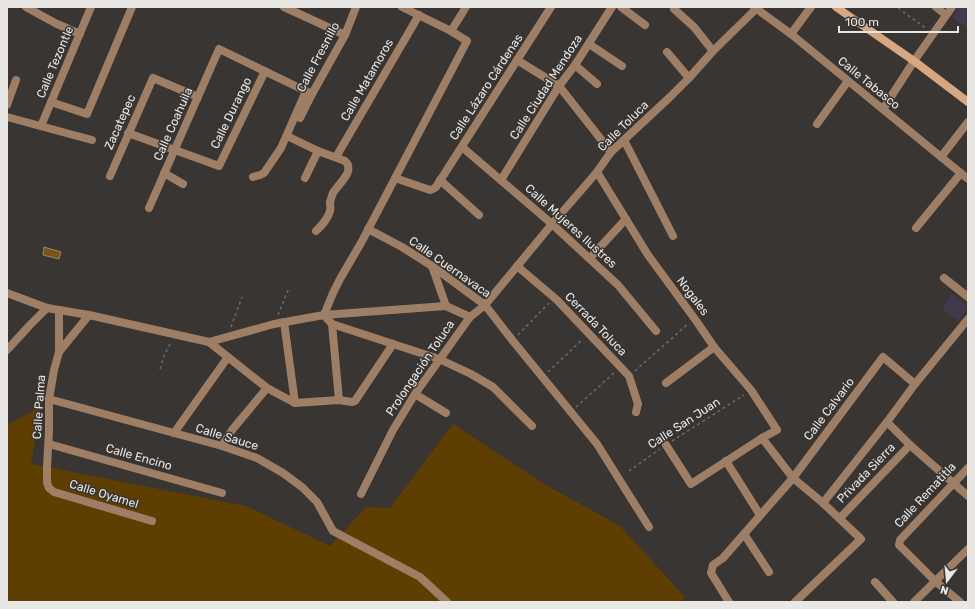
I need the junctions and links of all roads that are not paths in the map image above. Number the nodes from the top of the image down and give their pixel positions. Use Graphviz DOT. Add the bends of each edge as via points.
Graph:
graph roads {
  1 [pos="26,7"];
  2 [pos="91,7"];
  3 [pos="132,7"];
  4 [pos="284,7"];
  5 [pos="356,7"];
  6 [pos="402,7"];
  7 [pos="466,7"];
  8 [pos="551,7"];
  9 [pos="612,7"];
  10 [pos="621,7"];
  11 [pos="811,7"];
  12 [pos="836,7"];
  13 [pos="936,7"];
  14 [pos="952,7"];
  15 [pos="755,8"];
  16 [pos="674,9"];
  17 [pos="419,15"];
  18 [pos="946,15"];
  19 [pos="645,25"];
  20 [pos="450,31"];
  21 [pos="80,34"];
  22 [pos="791,34"];
  23 [pos="345,35"];
  24 [pos="589,44"];
  25 [pos="713,51"];
  26 [pos="667,52"];
  27 [pos="517,60"];
  28 [pos="914,61"];
  29 [pos="575,65"];
  30 [pos="622,66"];
  31 [pos="265,71"];
  32 [pos="689,78"];
  33 [pos="16,80"];
  34 [pos="848,81"];
  35 [pos="597,84"];
  36 [pos="559,86"];
  37 [pos="309,92"];
  38 [pos="198,97"];
  39 [pos="51,102"];
  40 [pos="968,102"];
  41 [pos="7,105"];
  42 [pos="882,109"];
  43 [pos="7,117"];
  44 [pos="300,118"];
  45 [pos="968,122"];
  46 [pos="817,124"];
  47 [pos="41,126"];
  48 [pos="128,133"];
  49 [pos="287,136"];
  50 [pos="92,140"];
  51 [pos="624,140"];
  52 [pos="462,147"];
  53 [pos="174,151"];
  54 [pos="318,151"];
  55 [pos="611,152"];
  56 [pos="336,157"];
  57 [pos="941,157"];
  58 [pos="597,172"];
  59 [pos="164,173"];
  60 [pos="110,176"];
  61 [pos="965,176"];
  62 [pos="253,177"];
  63 [pos="305,178"];
  64 [pos="395,178"];
  65 [pos="440,180"];
  66 [pos="501,180"];
  67 [pos="183,184"];
  68 [pos="149,208"];
  69 [pos="478,215"];
  70 [pos="626,219"];
  71 [pos="552,224"];
  72 [pos="916,228"];
  73 [pos="368,229"];
  74 [pos="316,231"];
  75 [pos="673,236"];
  76 [pos="590,258"];
  77 [pos="432,266"];
  78 [pos="517,266"];
  79 [pos="944,278"];
  80 [pos="7,293"];
  81 [pos="968,297"];
  82 [pos="485,305"];
  83 [pos="446,306"];
  84 [pos="47,308"];
  85 [pos="59,310"];
  86 [pos="324,314"];
  87 [pos="89,315"];
  88 [pos="470,317"];
  89 [pos="968,320"];
  90 [pos="284,322"];
  91 [pos="332,324"];
  92 [pos="656,331"];
  93 [pos="10,341"];
  94 [pos="209,342"];
  95 [pos="393,344"];
  96 [pos="714,347"];
  97 [pos="7,350"];
  98 [pos="59,352"];
  99 [pos="228,357"];
  100 [pos="439,359"];
  101 [pos="666,383"];
  102 [pos="915,384"];
  103 [pos="267,388"];
  104 [pos="415,394"];
  105 [pos="49,399"];
  106 [pos="339,400"];
  107 [pos="295,403"];
  108 [pos="636,412"];
  109 [pos="446,413"];
  110 [pos="887,422"];
  111 [pos="532,426"];
  112 [pos="174,433"];
  113 [pos="762,438"];
  114 [pos="48,444"];
  115 [pos="910,445"];
  116 [pos="222,446"];
  117 [pos="666,446"];
  118 [pos="726,461"];
  119 [pos="968,468"];
  120 [pos="793,478"];
  121 [pos="953,483"];
  122 [pos="49,488"];
  123 [pos="222,493"];
  124 [pos="361,494"];
  125 [pos="968,496"];
  126 [pos="823,503"];
  127 [pos="760,515"];
  128 [pos="840,518"];
  129 [pos="152,521"];
  130 [pos="648,527"];
  131 [pos="744,534"];
  132 [pos="968,549"];
  133 [pos="769,572"];
  134 [pos="935,581"];
  135 [pos="875,582"];
  136 [pos="447,602"];
  137 [pos="729,602"];
  138 [pos="795,602"];
  139 [pos="893,602"];
  140 [pos="914,602"];
  141 [pos="960,602"];
  1 -- 21 [label="street"];
  2 -- 21 [label="street, Calle Tezontle"];
  3 -- 39 [label="street" via="87,114"];
  4 -- 23 [label="street"];
  5 -- 23 [label="street, Calle Fresnillo"];
  6 -- 17 [label="street"];
  7 -- 20 [label="street"];
  8 -- 27 [label="street, Calle Lázaro Cárdenas"];
  9 -- 24 [label="street, Calle Ciudad Mendoza"];
  10 -- 19 [label="street"];
  11 -- 22 [label="street"];
  12 -- 28 [label="main road"];
  13 -- 18 [label="street"];
  14 -- 18 [label="street"];
  15 -- 22 [label="street, Calle Tabasco"];
  15 -- 25 [label="street, Calle Toluca"];
  16 -- 25 [label="street" via="694,27"];
  17 -- 20 [label="street"];
  17 -- 56 [label="street, Calle Matamoros"];
  18 -- 28 [label="street"];
  20 -- 64 [label="street" via="467,41"];
  21 -- 39 [label="street, Calle Tezontle"];
  22 -- 34 [label="street, Calle Tabasco"];
  23 -- 37 [label="street, Calle Fresnillo"];
  24 -- 29 [label="street, Calle Ciudad Mendoza"];
  24 -- 30 [label="street"];
  25 -- 32 [label="street, Calle Toluca"];
  26 -- 32 [label="street"];
  27 -- 36 [label="street"];
  27 -- 52 [label="street, Calle Lázaro Cárdenas"];
  28 -- 40 [label="main road"];
  28 -- 42 [label="street"];
  29 -- 35 [label="street"];
  29 -- 36 [label="street, Calle Ciudad Mendoza"];
  31 -- 37 [label="street"];
  31 -- 38 [label="street, Calle Coahuila" via="219,49"];
  31 -- 53 [label="street, Calle Durango" via="219,166"];
  32 -- 51 [label="street, Calle Toluca"];
  33 -- 41 [label="street"];
  34 -- 42 [label="street, Calle Tabasco"];
  34 -- 46 [label="street"];
  36 -- 55 [label="street"];
  36 -- 66 [label="street, Calle Ciudad Mendoza"];
  37 -- 44 [label="street, Calle Fresnillo"];
  37 -- 49 [label="street"];
  38 -- 48 [label="street, Zacatepec" via="153,78"];
  38 -- 53 [label="street, Calle Coahuila"];
  39 -- 47 [label="street, Calle Tezontle"];
  42 -- 57 [label="street, Calle Tabasco"];
  43 -- 47 [label="street"];
  45 -- 57 [label="street"];
  47 -- 50 [label="street"];
  48 -- 53 [label="street"];
  48 -- 60 [label="street, Zacatepec"];
  49 -- 54 [label="street"];
  49 -- 62 [label="street" via="264,173"];
  51 -- 55 [label="street, Calle Toluca"];
  51 -- 75 [label="street"];
  52 -- 65 [label="street, Calle Lázaro Cárdenas"];
  52 -- 66 [label="street, Calle Mujeres Ilustres"];
  53 -- 59 [label="street, Calle Coahuila"];
  54 -- 56 [label="street"];
  54 -- 63 [label="street"];
  55 -- 58 [label="street, Calle Toluca"];
  56 -- 74 [label="street" via="347,163 348,172 333,192 331,209 325,222"];
  57 -- 61 [label="street, Calle Tabasco"];
  58 -- 70 [label="street, Nogales"];
  58 -- 71 [label="street, Calle Toluca"];
  59 -- 67 [label="street"];
  59 -- 68 [label="street, Calle Coahuila"];
  61 -- 72 [label="street"];
  64 -- 65 [label="street" via="430,190 436,187"];
  64 -- 73 [label="street"];
  65 -- 69 [label="street"];
  66 -- 71 [label="street, Calle Mujeres Ilustres"];
  70 -- 76 [label="street"];
  70 -- 96 [label="street, Nogales" via="648,256"];
  71 -- 76 [label="street, Calle Mujeres Ilustres"];
  71 -- 78 [label="street, Calle Toluca"];
  73 -- 77 [label="street, Calle Cuernavaca"];
  73 -- 86 [label="street"];
  76 -- 92 [label="street, Calle Mujeres Ilustres" via="618,285"];
  77 -- 82 [label="street, Calle Cuernavaca"];
  77 -- 83 [label="street"];
  78 -- 82 [label="street, Calle Toluca"];
  78 -- 108 [label="street, Cerrada Toluca" via="554,298 629,376 638,404"];
  79 -- 81 [label="street"];
  80 -- 84 [label="street"];
  82 -- 88 [label="street, Prolongación Toluca"];
  82 -- 130 [label="street, Calle Cuernavaca" via="597,444"];
  83 -- 86 [label="street"];
  83 -- 88 [label="street"];
  84 -- 85 [label="street"];
  84 -- 93 [label="street"];
  85 -- 87 [label="street"];
  85 -- 98 [label="street"];
  86 -- 90 [label="street"];
  86 -- 91 [label="street"];
  87 -- 94 [label="street"];
  87 -- 98 [label="street, Calle Palma"];
  88 -- 100 [label="street, Prolongación Toluca"];
  89 -- 102 [label="street"];
  90 -- 94 [label="street"];
  90 -- 107 [label="street"];
  91 -- 95 [label="street"];
  91 -- 106 [label="street"];
  93 -- 97 [label="street"];
  94 -- 99 [label="street"];
  95 -- 100 [label="street"];
  95 -- 106 [label="street" via="358,398 352,402"];
  96 -- 101 [label="street"];
  96 -- 113 [label="street, Nogales" via="751,390 777,430"];
  98 -- 105 [label="street, Calle Palma"];
  99 -- 103 [label="street"];
  99 -- 112 [label="street"];
  100 -- 104 [label="street, Prolongación Toluca"];
  100 -- 111 [label="street" via="492,387"];
  102 -- 110 [label="street"];
  102 -- 120 [label="street, Calle Calvario" via="883,357"];
  103 -- 107 [label="street"];
  103 -- 116 [label="street"];
  104 -- 109 [label="street"];
  104 -- 124 [label="street, Prolongación Toluca" via="393,430"];
  105 -- 112 [label="street, Calle Sauce"];
  105 -- 114 [label="street, Calle Palma"];
  106 -- 107 [label="street"];
  110 -- 115 [label="street"];
  110 -- 126 [label="street"];
  112 -- 116 [label="street, Calle Sauce"];
  113 -- 118 [label="street"];
  113 -- 120 [label="street"];
  114 -- 122 [label="street, Calle Palma"];
  114 -- 123 [label="street, Calle Encino"];
  115 -- 121 [label="street"];
  115 -- 128 [label="street, Privada Sierra"];
  116 -- 136 [label="street, Calle Sauce" via="257,458 283,473 317,502 333,531 420,577"];
  117 -- 118 [label="street" via="691,484"];
  118 -- 127 [label="street"];
  119 -- 121 [label="street, Calle Rematitla"];
  120 -- 126 [label="street"];
  120 -- 127 [label="street"];
  121 -- 125 [label="street"];
  121 -- 134 [label="street, Calle Rematitla" via="900,540 899,545"];
  122 -- 129 [label="street, Calle Oyamel" via="54,492"];
  126 -- 128 [label="street"];
  127 -- 131 [label="street"];
  128 -- 138 [label="street" via="861,539"];
  131 -- 133 [label="street"];
  131 -- 137 [label="street" via="723,558 713,565 711,573"];
  132 -- 134 [label="street"];
  134 -- 140 [label="street"];
  134 -- 141 [label="street"];
  135 -- 139 [label="street"];
}
